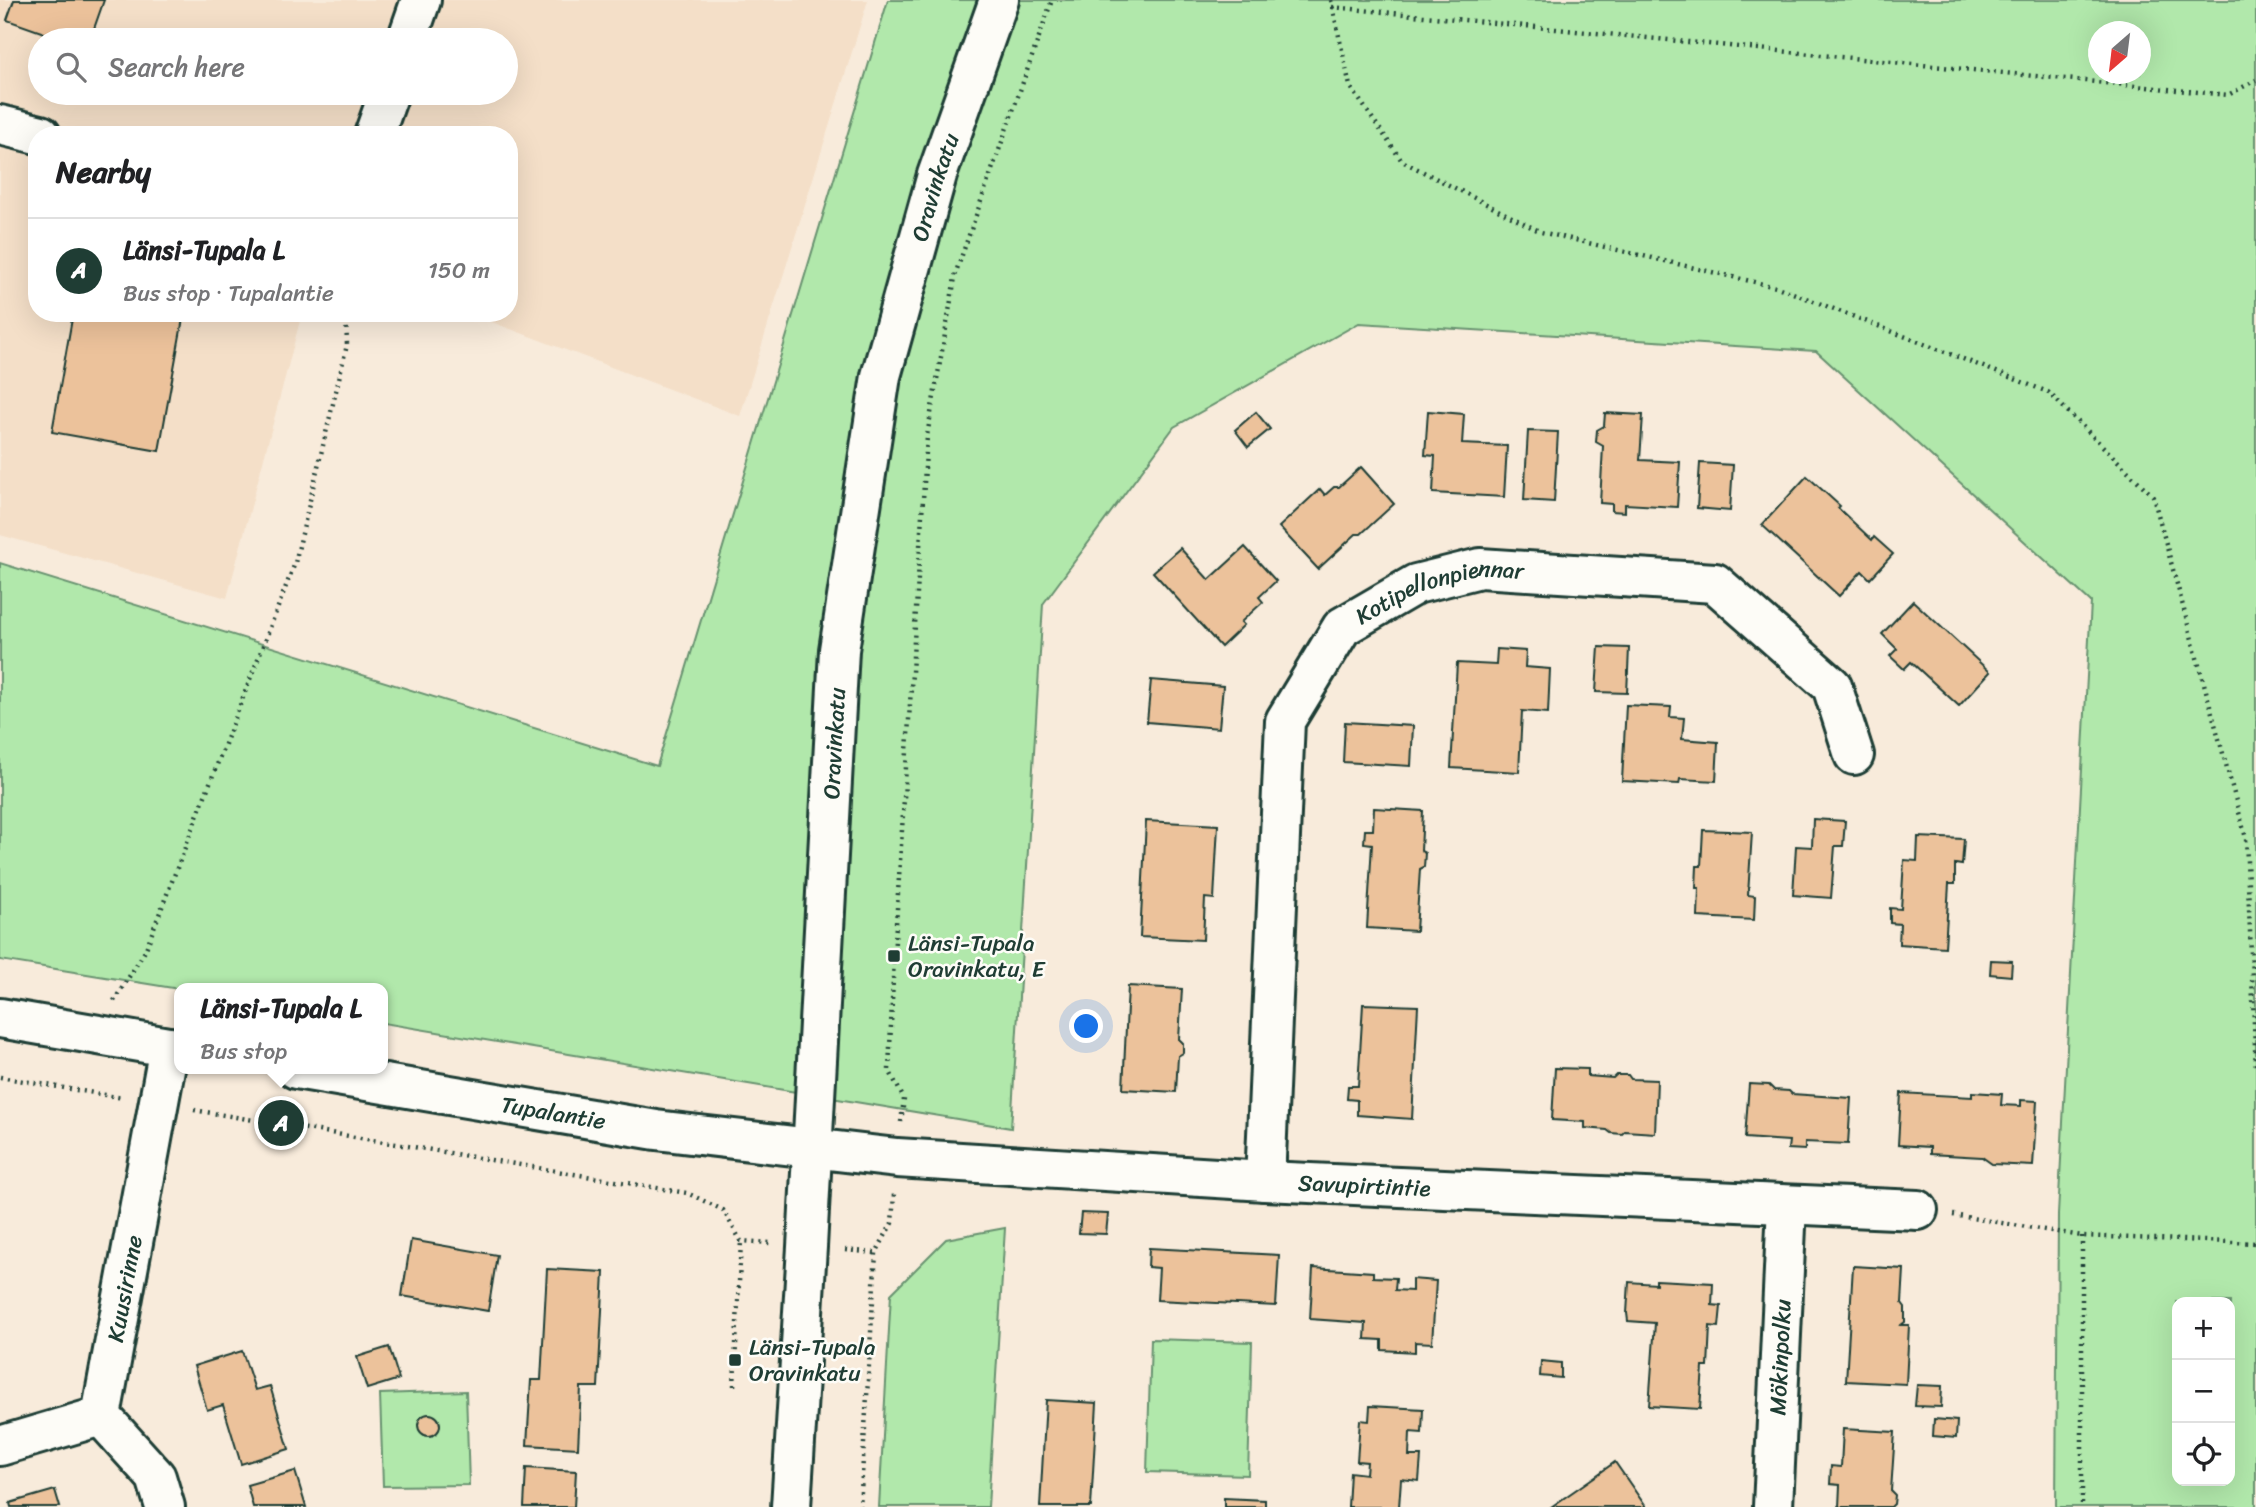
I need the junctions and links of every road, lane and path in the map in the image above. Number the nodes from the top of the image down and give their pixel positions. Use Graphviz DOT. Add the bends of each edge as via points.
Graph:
graph roads {
  1 [pos="421,0"];
  2 [pos="999,0"];
  3 [pos="1052,0"];
  4 [pos="1331,0"];
  5 [pos="1332,7"];
  6 [pos="411,28"];
  7 [pos="2256,80"];
  8 [pos="385,105"];
  9 [pos="0,125"];
  10 [pos="377,126"];
  11 [pos="28,132"];
  12 [pos="346,322"];
  13 [pos="1854,755"];
  14 [pos="114,1001"];
  15 [pos="0,1018"];
  16 [pos="174,1048"];
  17 [pos="2256,1070"];
  18 [pos="326,1074"];
  19 [pos="0,1077"];
  20 [pos="158,1104"];
  21 [pos="811,1149"];
  22 [pos="897,1158"];
  23 [pos="1265,1181"];
  24 [pos="1787,1205"];
  25 [pos="1918,1210"];
  26 [pos="2082,1236"];
  27 [pos="741,1241"];
  28 [pos="2256,1243"];
  29 [pos="807,1247"];
  30 [pos="734,1386"];
  31 [pos="100,1416"];
  32 [pos="0,1446"];
  33 [pos="165,1507"];
  34 [pos="791,1507"];
  35 [pos="860,1507"];
  36 [pos="1773,1507"];
  37 [pos="2082,1507"];
  1 -- 6 [label="street"];
  2 -- 21 [label="street, Oravinkatu" via="937,175 881,376 839,650"];
  3 -- 22 [label="path" via="956,272 927,436 889,1070 904,1099"];
  4 -- 5 [label="path"];
  5 -- 7 [label="path" via="2228,94"];
  5 -- 17 [label="path" via="1350,86 1402,161 1541,232 1780,288 2048,392 2153,496 2246,838"];
  8 -- 10 [label="street"];
  9 -- 11 [label="street"];
  12 -- 14 [label="path" via="347,345 295,563 145,951"];
  13 -- 23 [label="street, Kotipellonpiennar" via="1832,686 1715,583 1480,568 1416,584 1342,627 1284,721"];
  15 -- 16 [label="street"];
  16 -- 20 [label="street, Kuusirinne"];
  18 -- 21 [label="street, Tupalantie" via="656,1130"];
  19 -- 20 [label="path"];
  20 -- 27 [label="path" via="687,1193 723,1210"];
  20 -- 31 [label="street, Kuusirinne"];
  21 -- 22 [label="street, Savupirtintie"];
  21 -- 29 [label="street, Oravinkatu"];
  22 -- 23 [label="street, Savupirtintie"];
  22 -- 35 [label="path" via="892,1223 876,1253"];
  23 -- 24 [label="street, Savupirtintie"];
  24 -- 25 [label="street, Savupirtintie"];
  24 -- 36 [label="street, Mökinpolku"];
  25 -- 26 [label="path"];
  26 -- 28 [label="path"];
  26 -- 37 [label="path"];
  27 -- 29 [label="path"];
  27 -- 30 [label="path"];
  29 -- 34 [label="street, Oravinkatu"];
  31 -- 32 [label="street"];
  31 -- 33 [label="street" via="156,1477"];
}
